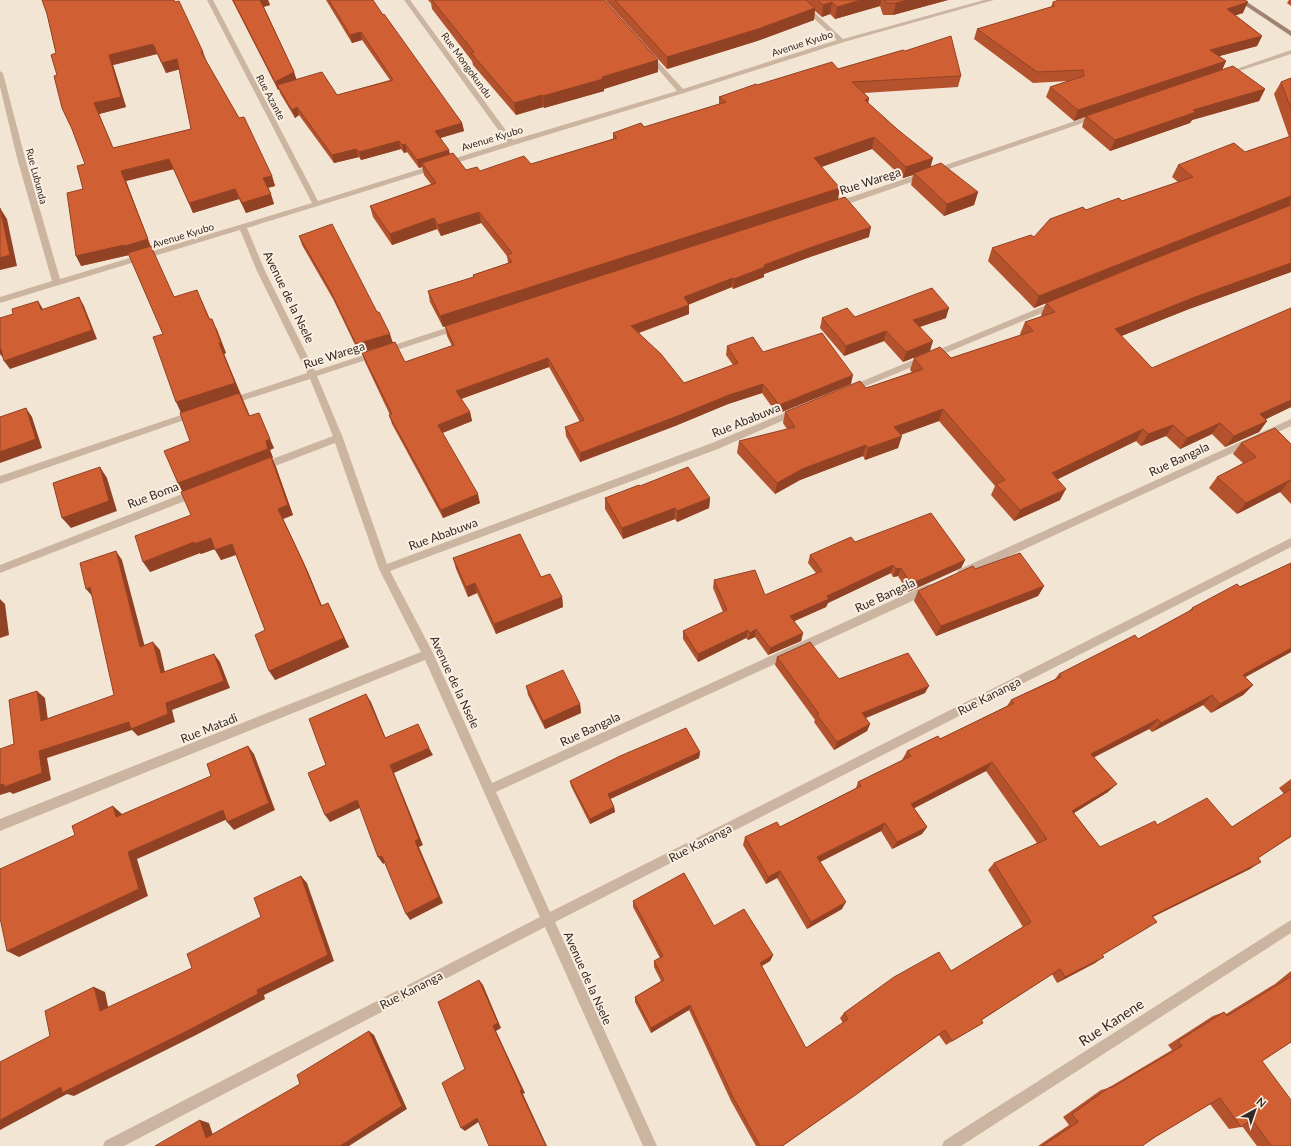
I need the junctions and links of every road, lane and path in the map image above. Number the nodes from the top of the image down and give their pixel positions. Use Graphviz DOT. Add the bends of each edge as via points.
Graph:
graph roads {
  1 [pos="210,0"];
  2 [pos="407,0"];
  3 [pos="797,0"];
  4 [pos="991,0"];
  5 [pos="1240,0"];
  6 [pos="1291,34"];
  7 [pos="842,41"];
  8 [pos="646,52"];
  9 [pos="1291,52"];
  10 [pos="0,73"];
  11 [pos="1216,77"];
  12 [pos="682,92"];
  13 [pos="1103,115"];
  14 [pos="511,143"];
  15 [pos="316,204"];
  16 [pos="826,208"];
  17 [pos="243,227"];
  18 [pos="57,283"];
  19 [pos="1068,299"];
  20 [pos="0,300"];
  21 [pos="463,326"];
  22 [pos="312,374"];
  23 [pos="840,394"];
  24 [pos="223,404"];
  25 [pos="803,409"];
  26 [pos="201,412"];
  27 [pos="1291,422"];
  28 [pos="338,438"];
  29 [pos="250,472"];
  30 [pos="0,480"];
  31 [pos="206,489"];
  32 [pos="1291,542"];
  33 [pos="0,569"];
  34 [pos="384,569"];
  35 [pos="428,654"];
  36 [pos="489,790"];
  37 [pos="0,825"];
  38 [pos="547,920"];
  39 [pos="1291,926"];
  40 [pos="110,1146"];
  41 [pos="650,1146"];
  42 [pos="949,1146"];
  1 -- 15 [label="street, Rue Azante"];
  2 -- 14 [label="street, Rue Mongokundu"];
  3 -- 7 [label="street"];
  4 -- 7 [label="street, Avenue Kyubo"];
  5 -- 6 [label="street"];
  7 -- 12 [label="street, Avenue Kyubo"];
  8 -- 12 [label="street"];
  9 -- 11 [label="street"];
  10 -- 18 [label="street, Rue Lubunda"];
  12 -- 14 [label="street, Avenue Kyubo"];
  13 -- 16 [label="street, Rue Warega"];
  14 -- 15 [label="street, Avenue Kyubo"];
  15 -- 17 [label="street, Avenue Kyubo"];
  17 -- 18 [label="street, Avenue Kyubo"];
  17 -- 22 [label="street, Avenue de la Nsele" via="261,271"];
  18 -- 20 [label="street, Avenue Kyubo"];
  19 -- 23 [label="street"];
  21 -- 22 [label="street, Rue Warega"];
  22 -- 24 [label="street, Rue Warega"];
  22 -- 28 [label="street, Avenue de la Nsele"];
  25 -- 34 [label="street, Rue Ababuwa" via="715,446"];
  26 -- 30 [label="street"];
  27 -- 36 [label="street, Rue Bangala"];
  28 -- 29 [label="street"];
  28 -- 34 [label="street, Avenue de la Nsele"];
  31 -- 33 [label="street, Rue Boma"];
  32 -- 38 [label="street, Rue Kananga"];
  34 -- 35 [label="street, Avenue de la Nsele"];
  35 -- 36 [label="street, Avenue de la Nsele"];
  35 -- 37 [label="street, Rue Matadi"];
  36 -- 38 [label="street, Avenue de la Nsele"];
  38 -- 40 [label="street, Rue Kananga"];
  38 -- 41 [label="street, Avenue de la Nsele"];
  39 -- 42 [label="street, Rue Kanene"];
}
